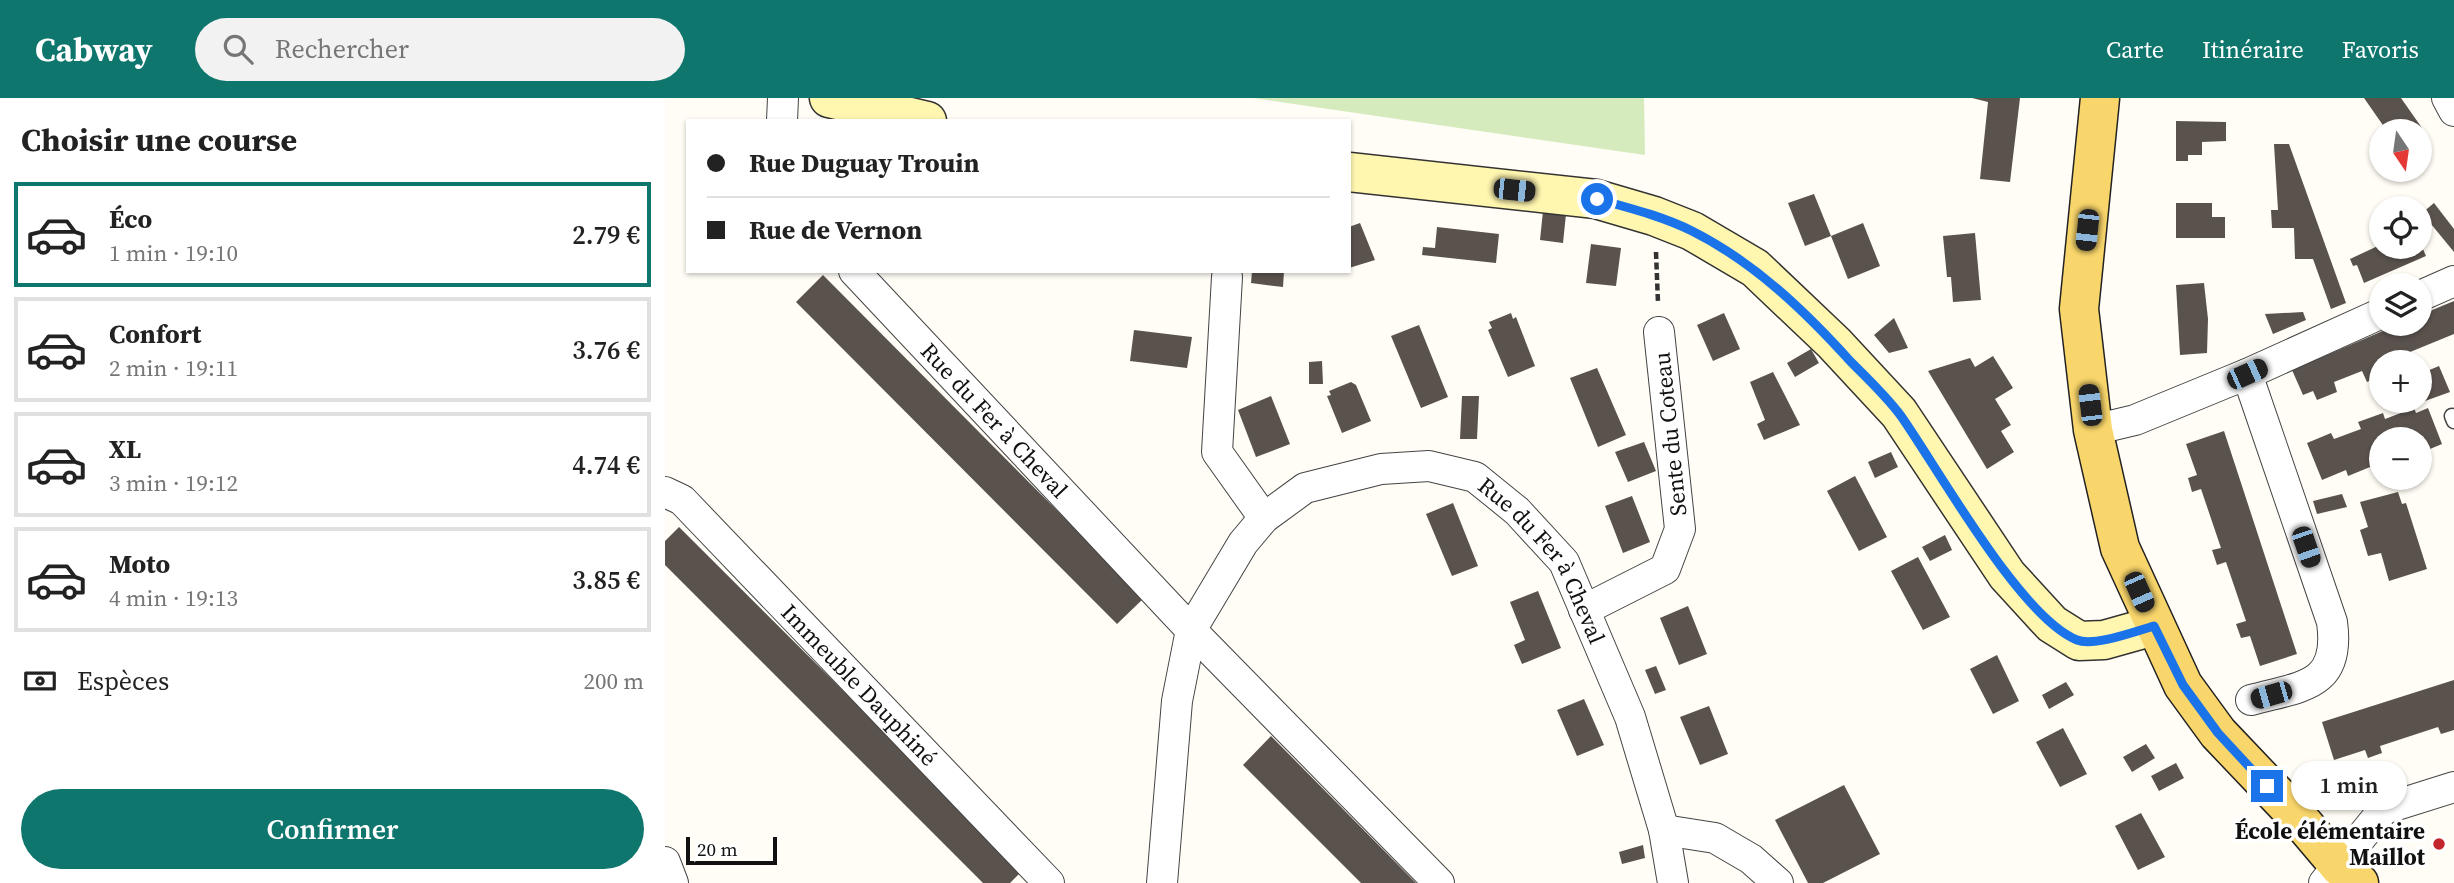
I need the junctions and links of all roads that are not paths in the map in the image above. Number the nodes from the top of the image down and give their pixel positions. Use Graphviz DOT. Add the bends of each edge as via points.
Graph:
graph roads {
  1 [pos="783,98"];
  2 [pos="829,98"];
  3 [pos="2100,98"];
  4 [pos="2447,98"];
  5 [pos="2454,111"];
  6 [pos="782,119"];
  7 [pos="918,119"];
  8 [pos="1351,172"];
  9 [pos="856,273"];
  10 [pos="1227,277"];
  11 [pos="2454,281"];
  12 [pos="2432,291"];
  13 [pos="2369,319"];
  14 [pos="1659,332"];
  15 [pos="2247,374"];
  16 [pos="2093,430"];
  17 [pos="665,492"];
  18 [pos="1264,518"];
  19 [pos="1584,610"];
  20 [pos="2154,626"];
  21 [pos="1191,630"];
  22 [pos="2251,700"];
  23 [pos="2454,787"];
  24 [pos="1664,830"];
  25 [pos="665,862"];
  26 [pos="2341,878"];
  27 [pos="673,883"];
  28 [pos="1049,883"];
  29 [pos="1162,883"];
  30 [pos="1439,883"];
  31 [pos="1673,883"];
  32 [pos="1778,883"];
  1 -- 6 [label="street"];
  2 -- 7 [label="street"];
  3 -- 16 [label="main road" via="2079,309"];
  4 -- 5 [label="street"];
  8 -- 20 [label="street" via="1597,199 1692,231 1755,268 1834,342 1899,413 2007,575 2052,624 2079,641 2104,640"];
  9 -- 21 [label="street, Rue du Fer à Cheval"];
  10 -- 18 [label="street" via="1217,452"];
  11 -- 12 [label="street"];
  13 -- 15 [label="street"];
  14 -- 19 [label="street, Sente du Coteau" via="1680,528 1665,569"];
  15 -- 16 [label="street" via="2135,420"];
  15 -- 22 [label="street" via="2332,622 2336,648 2311,684"];
  16 -- 20 [label="main road" via="2120,548"];
  17 -- 28 [label="street, Immeuble Dauphiné" via="682,500"];
  18 -- 19 [label="street, Rue du Fer à Cheval" via="1305,488 1381,468 1429,466 1475,477 1517,511 1564,562"];
  18 -- 21 [label="street, Rue du Fer à Cheval" via="1243,543"];
  19 -- 24 [label="street, Rue du Fer à Cheval" via="1630,717"];
  20 -- 26 [label="main road" via="2183,685 2218,733 2296,815"];
  21 -- 29 [label="street, Rue du Fer à Cheval" via="1177,701"];
  21 -- 30 [label="street, Rue du Fer à Cheval"];
  23 -- 26 [label="street" via="2384,808"];
  24 -- 31 [label="street, Rue du Fer à Cheval"];
  24 -- 32 [label="street" via="1716,838 1751,859"];
  25 -- 27 [label="street"];
}
